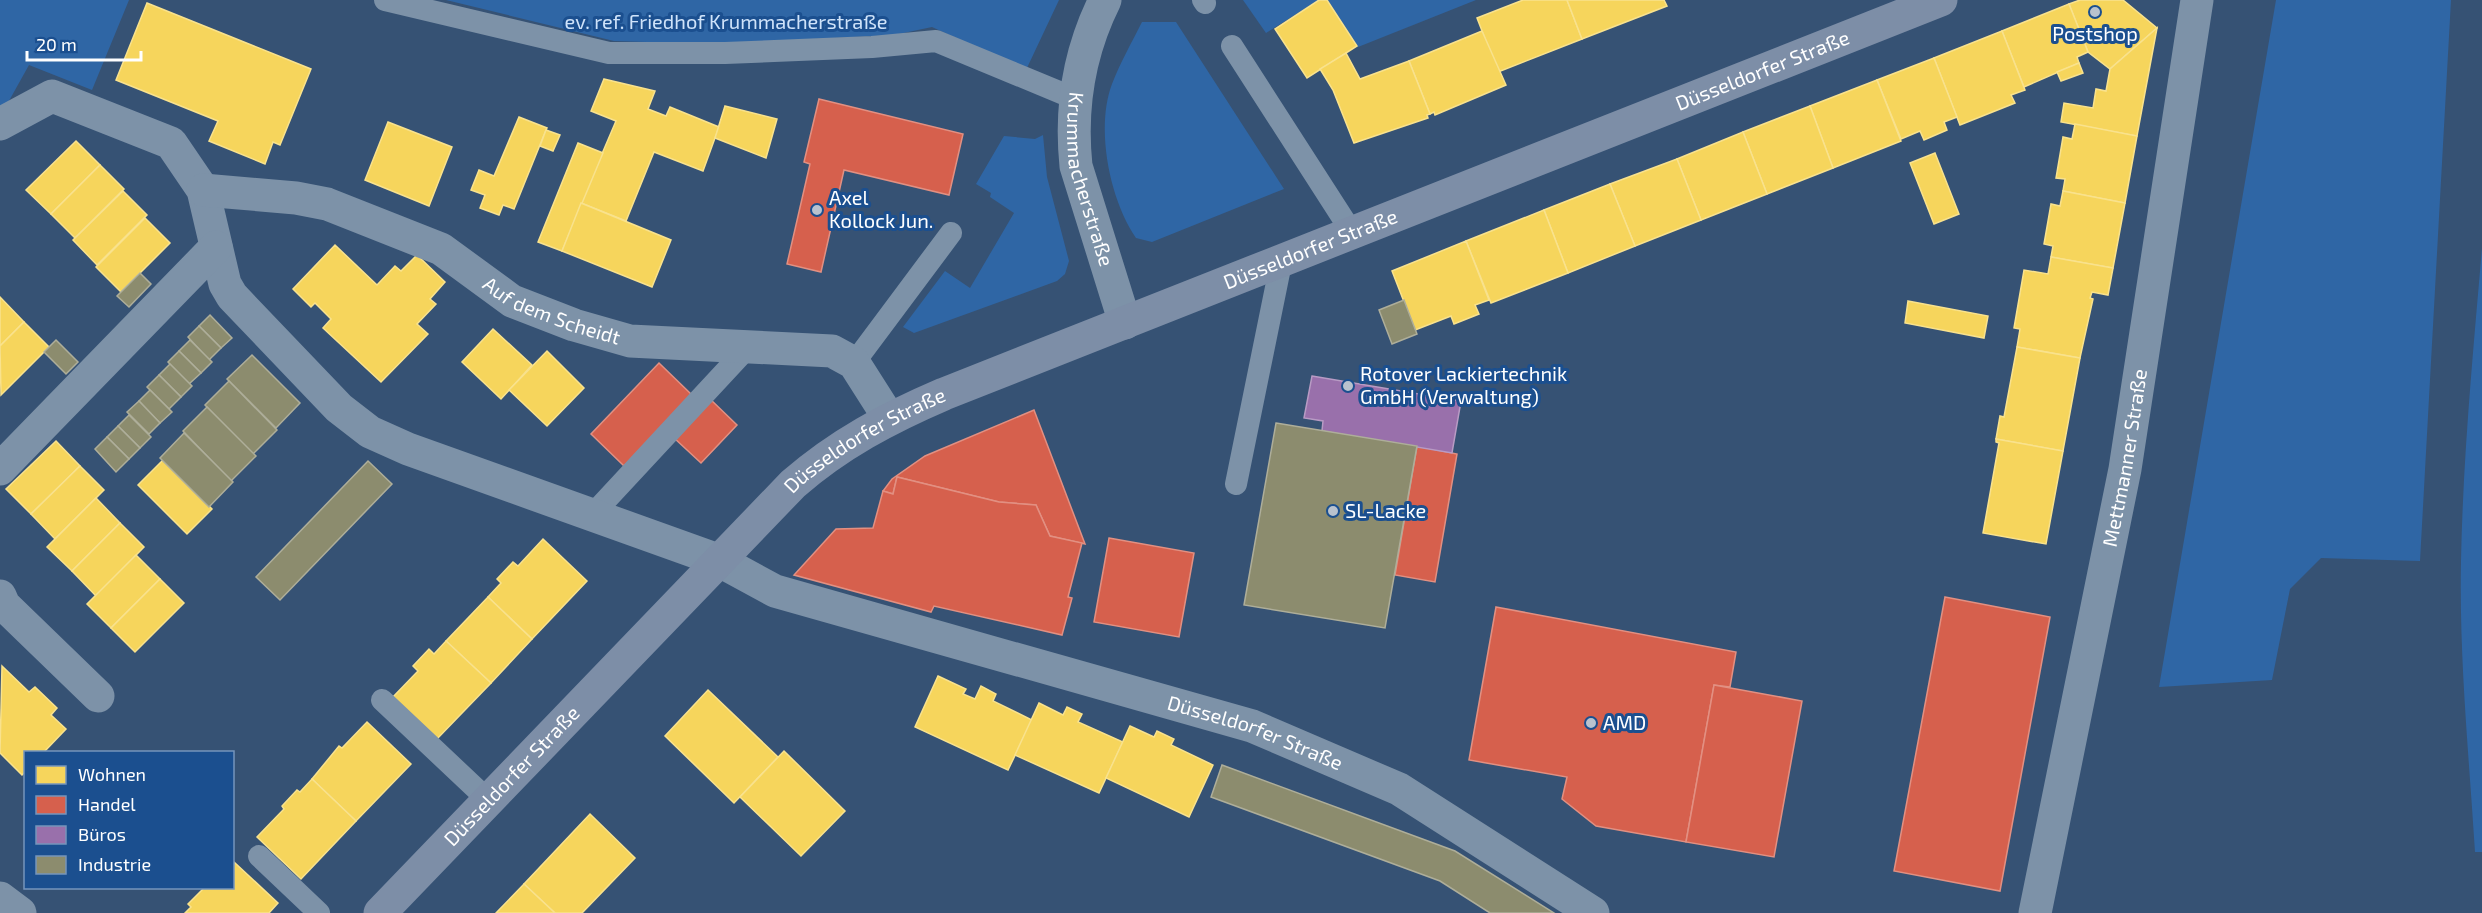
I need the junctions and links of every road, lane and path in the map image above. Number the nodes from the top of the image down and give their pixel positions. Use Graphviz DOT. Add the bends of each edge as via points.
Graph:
graph roads {
  1 [pos="385,0"];
  2 [pos="1104,0"];
  3 [pos="1941,0"];
  4 [pos="2197,0"];
  5 [pos="1232,46"];
  6 [pos="1076,99"];
  7 [pos="0,123"];
  8 [pos="203,190"];
  9 [pos="951,233"];
  10 [pos="1353,234"];
  11 [pos="216,247"];
  12 [pos="1281,263"];
  13 [pos="1125,323"];
  14 [pos="750,345"];
  15 [pos="854,363"];
  16 [pos="889,418"];
  17 [pos="0,469"];
  18 [pos="1236,484"];
  19 [pos="593,514"];
  20 [pos="718,560"];
  21 [pos="0,596"];
  22 [pos="98,696"];
  23 [pos="382,700"];
  24 [pos="488,800"];
  25 [pos="259,856"];
  26 [pos="0,898"];
  27 [pos="20,913"];
  28 [pos="319,913"];
  29 [pos="380,913"];
  30 [pos="1593,913"];
  31 [pos="2035,913"];
  1 -- 6 [label="lane" via="609,52 725,53 936,41"];
  2 -- 6 [label="street, Krummacherstraße" via="1087,41"];
  3 -- 10 [label="main road, Düsseldorfer Straße"];
  4 -- 31 [label="street, Mettmanner Straße" via="2125,469"];
  5 -- 10 [label="lane"];
  6 -- 13 [label="street, Krummacherstraße" via="1076,166"];
  7 -- 8 [label="street" via="51,96 171,143"];
  8 -- 11 [label="street"];
  8 -- 14 [label="street, Auf dem Scheidt" via="327,204 441,249 512,301 614,337 645,343"];
  9 -- 15 [label="lane"];
  10 -- 12 [label="main road, Düsseldorfer Straße"];
  11 -- 17 [label="street"];
  11 -- 19 [label="street" via="232,296 339,408 370,432"];
  12 -- 13 [label="main road, Düsseldorfer Straße"];
  12 -- 18 [label="lane"];
  13 -- 16 [label="main road, Düsseldorfer Straße"];
  14 -- 15 [label="street, Auf dem Scheidt" via="832,351"];
  14 -- 19 [label="lane"];
  15 -- 16 [label="street"];
  16 -- 20 [label="main road, Düsseldorfer Straße" via="852,438 805,473"];
  19 -- 20 [label="street"];
  20 -- 24 [label="main road, Düsseldorfer Straße"];
  20 -- 30 [label="street, Düsseldorfer Straße" via="776,591 1252,726 1399,789"];
  21 -- 22 [label="street" via="4,605"];
  23 -- 24 [label="lane"];
  24 -- 29 [label="main road, Düsseldorfer Straße"];
  25 -- 28 [label="lane"];
  26 -- 27 [label="street"];
}
